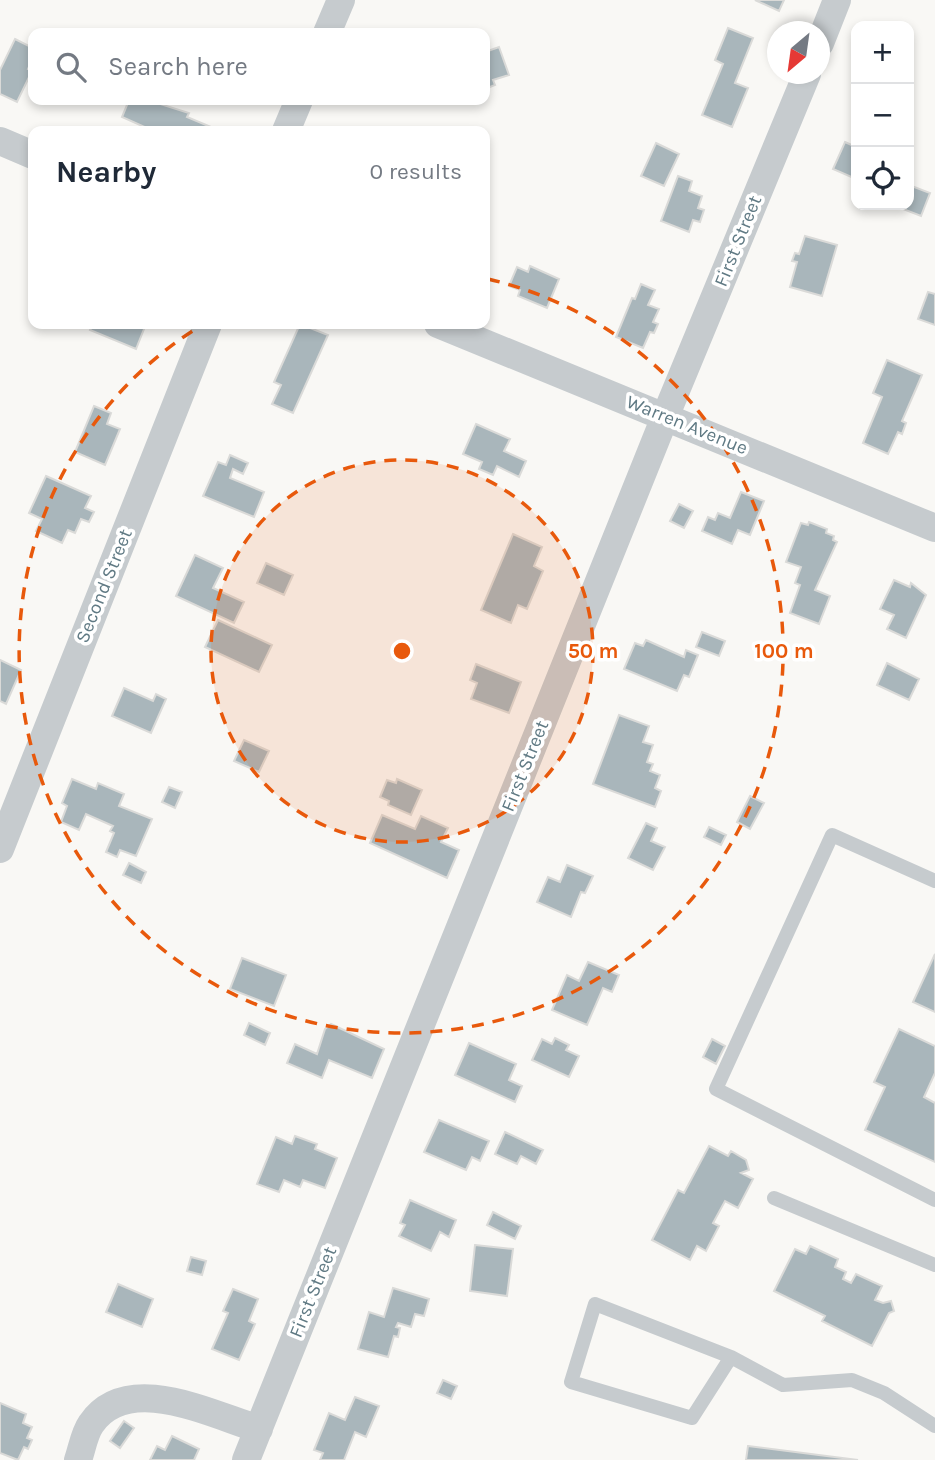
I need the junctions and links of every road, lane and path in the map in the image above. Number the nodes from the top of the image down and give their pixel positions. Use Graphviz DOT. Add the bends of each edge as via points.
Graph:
graph roads {
  1 [pos="341,0"];
  2 [pos="837,0"];
  3 [pos="829,21"];
  4 [pos="329,28"];
  5 [pos="803,84"];
  6 [pos="297,105"];
  7 [pos="288,126"];
  8 [pos="0,141"];
  9 [pos="28,153"];
  10 [pos="206,329"];
  11 [pos="450,329"];
  12 [pos="665,417"];
  13 [pos="935,528"];
  14 [pos="0,849"];
  15 [pos="935,881"];
  16 [pos="774,1198"];
  17 [pos="935,1200"];
  18 [pos="935,1265"];
  19 [pos="731,1357"];
  20 [pos="935,1426"];
  21 [pos="258,1429"];
  22 [pos="78,1460"];
  23 [pos="246,1460"];
  1 -- 4 [label="street"];
  2 -- 3 [label="street"];
  5 -- 12 [label="street, First Street"];
  6 -- 7 [label="street"];
  8 -- 9 [label="street"];
  10 -- 14 [label="street, Second Street"];
  11 -- 12 [label="street, Warren Avenue"];
  12 -- 13 [label="street, Warren Avenue"];
  12 -- 21 [label="street, First Street"];
  15 -- 17 [label="lane" via="832,835 716,1089"];
  16 -- 18 [label="lane"];
  19 -- 19 [label="lane" via="595,1304 571,1382 692,1418"];
  19 -- 20 [label="lane" via="783,1385 852,1380 884,1393"];
  21 -- 22 [label="street" via="159,1398 136,1396 101,1412 89,1426"];
  21 -- 23 [label="street, First Street"];
}
